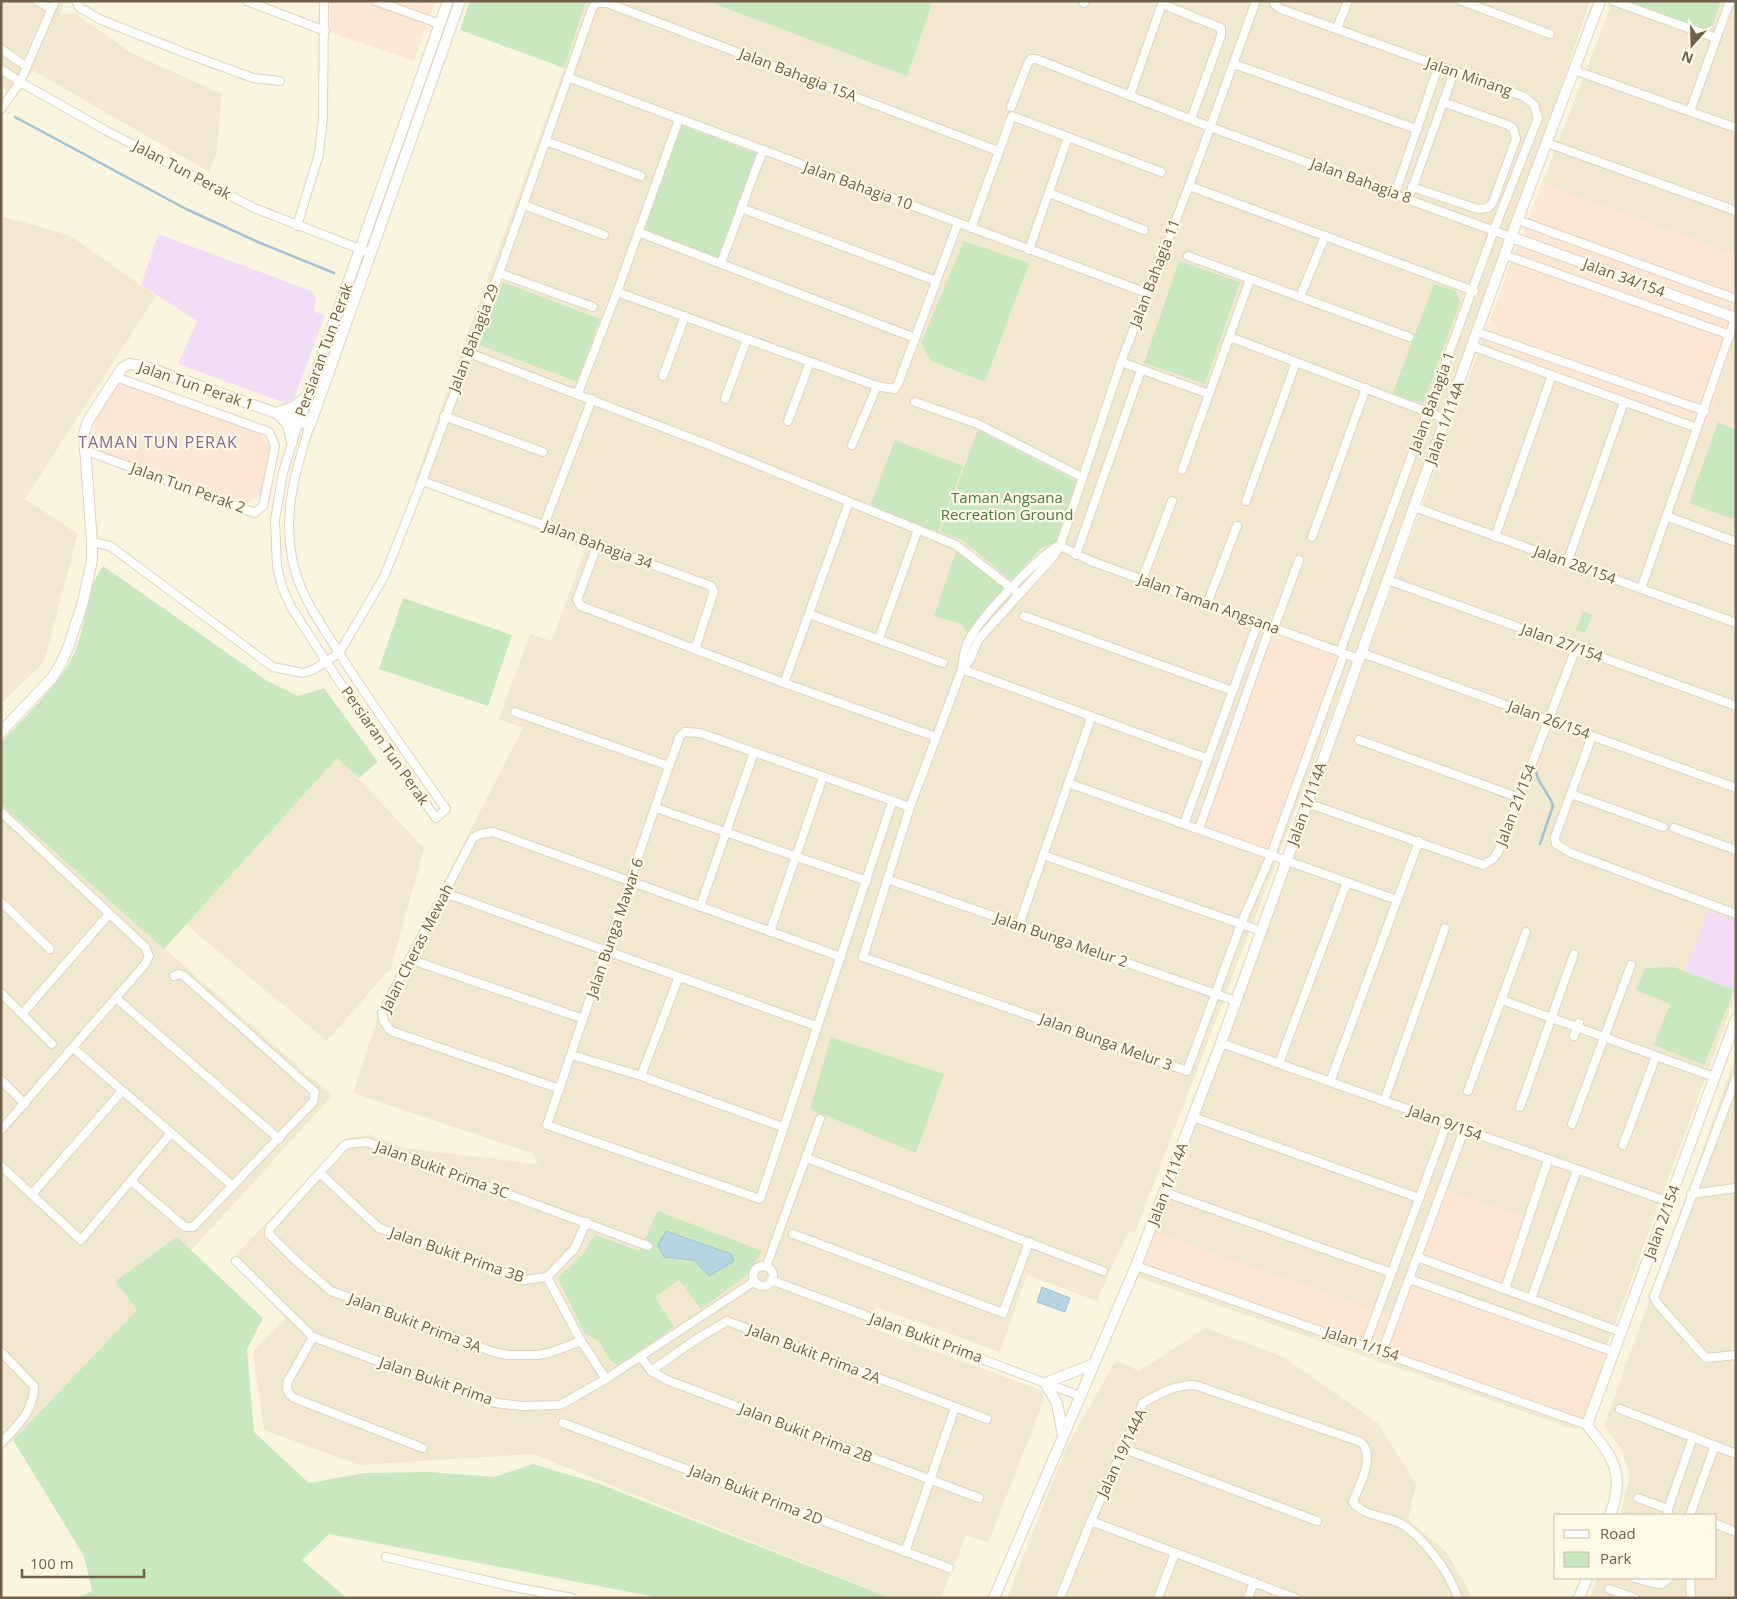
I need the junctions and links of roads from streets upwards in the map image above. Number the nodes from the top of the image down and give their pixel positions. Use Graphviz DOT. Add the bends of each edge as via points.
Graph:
graph roads {
  1 [pos="38,1"];
  2 [pos="55,1"];
  3 [pos="76,1"];
  4 [pos="246,1"];
  5 [pos="324,1"];
  6 [pos="376,1"];
  7 [pos="448,1"];
  8 [pos="460,1"];
  9 [pos="1256,1"];
  10 [pos="1348,1"];
  11 [pos="1462,1"];
  12 [pos="1600,1"];
  13 [pos="1613,1"];
  14 [pos="1730,1"];
  15 [pos="597,2"];
  16 [pos="1162,3"];
  17 [pos="1275,3"];
  18 [pos="51,10"];
  19 [pos="440,24"];
  20 [pos="1337,28"];
  21 [pos="325,31"];
  22 [pos="1550,34"];
  23 [pos="1716,38"];
  24 [pos="1,49"];
  25 [pos="1234,64"];
  26 [pos="1438,66"];
  27 [pos="27,67"];
  28 [pos="1,69"];
  29 [pos="1574,70"];
  30 [pos="1454,72"];
  31 [pos="570,78"];
  32 [pos="280,80"];
  33 [pos="20,82"];
  34 [pos="1130,96"];
  35 [pos="1443,102"];
  36 [pos="1011,107"];
  37 [pos="1,110"];
  38 [pos="1690,112"];
  39 [pos="679,119"];
  40 [pos="1191,119"];
  41 [pos="1210,127"];
  42 [pos="1736,128"];
  43 [pos="1416,130"];
  44 [pos="1068,137"];
  45 [pos="546,141"];
  46 [pos="1547,143"];
  47 [pos="763,150"];
  48 [pos="998,150"];
  49 [pos="1162,172"];
  50 [pos="642,176"];
  51 [pos="1189,186"];
  52 [pos="1412,187"];
  53 [pos="1049,193"];
  54 [pos="1395,194"];
  55 [pos="1408,198"];
  56 [pos="524,205"];
  57 [pos="741,208"];
  58 [pos="1736,212"];
  59 [pos="1518,220"];
  60 [pos="958,223"];
  61 [pos="296,226"];
  62 [pos="971,228"];
  63 [pos="1144,230"];
  64 [pos="1494,230"];
  65 [pos="638,232"];
  66 [pos="604,235"];
  67 [pos="1325,236"];
  68 [pos="1511,237"];
  69 [pos="360,249"];
  70 [pos="1029,250"];
  71 [pos="370,253"];
  72 [pos="1505,255"];
  73 [pos="1188,256"];
  74 [pos="721,263"];
  75 [pos="499,273"];
  76 [pos="1250,279"];
  77 [pos="936,281"];
  78 [pos="1474,291"];
  79 [pos="617,292"];
  80 [pos="1147,294"];
  81 [pos="1300,297"];
  82 [pos="1736,298"];
  83 [pos="593,307"];
  84 [pos="685,316"];
  85 [pos="1736,317"];
  86 [pos="1478,332"];
  87 [pos="1730,335"];
  88 [pos="1409,336"];
  89 [pos="1230,337"];
  90 [pos="915,338"];
  91 [pos="747,339"];
  92 [pos="1472,346"];
  93 [pos="469,353"];
  94 [pos="810,362"];
  95 [pos="1121,362"];
  96 [pos="1296,362"];
  97 [pos="1141,370"];
  98 [pos="1552,375"];
  99 [pos="662,376"];
  100 [pos="116,377"];
  101 [pos="877,386"];
  102 [pos="1366,388"];
  103 [pos="578,393"];
  104 [pos="1209,394"];
  105 [pos="308,396"];
  106 [pos="592,399"];
  107 [pos="725,399"];
  108 [pos="915,402"];
  109 [pos="1624,402"];
  110 [pos="1705,411"];
  111 [pos="1428,412"];
  112 [pos="276,413"];
  113 [pos="444,416"];
  114 [pos="1446,419"];
  115 [pos="299,421"];
  116 [pos="788,422"];
  117 [pos="310,425"];
  118 [pos="1698,428"];
  119 [pos="292,442"];
  120 [pos="852,445"];
  121 [pos="84,450"];
  122 [pos="543,452"];
  123 [pos="1182,470"];
  124 [pos="1082,477"];
  125 [pos="422,481"];
  126 [pos="1172,501"];
  127 [pos="1246,501"];
  128 [pos="849,502"];
  129 [pos="1414,507"];
  130 [pos="1666,516"];
  131 [pos="544,525"];
  132 [pos="1237,526"];
  133 [pos="918,530"];
  134 [pos="1312,537"];
  135 [pos="1495,537"];
  136 [pos="92,542"];
  137 [pos="1736,542"];
  138 [pos="597,546"];
  139 [pos="1060,546"];
  140 [pos="1076,555"];
  141 [pos="1299,560"];
  142 [pos="1567,562"];
  143 [pos="1142,580"];
  144 [pos="1388,580"];
  145 [pos="1642,589"];
  146 [pos="1015,591"];
  147 [pos="1207,604"];
  148 [pos="809,614"];
  149 [pos="1024,616"];
  150 [pos="1258,622"];
  151 [pos="1736,623"];
  152 [pos="1272,628"];
  153 [pos="879,638"];
  154 [pos="1576,648"];
  155 [pos="696,649"];
  156 [pos="339,653"];
  157 [pos="1342,653"];
  158 [pos="1360,656"];
  159 [pos="328,661"];
  160 [pos="943,663"];
  161 [pos="962,669"];
  162 [pos="784,683"];
  163 [pos="1233,691"];
  164 [pos="1736,706"];
  165 [pos="515,712"];
  166 [pos="1091,718"];
  167 [pos="1548,720"];
  168 [pos="1,732"];
  169 [pos="1592,736"];
  170 [pos="936,737"];
  171 [pos="1359,740"];
  172 [pos="754,752"];
  173 [pos="1208,759"];
  174 [pos="669,766"];
  175 [pos="823,777"];
  176 [pos="1068,783"];
  177 [pos="1736,788"];
  178 [pos="1571,794"];
  179 [pos="1520,798"];
  180 [pos="892,802"];
  181 [pos="1307,803"];
  182 [pos="656,808"];
  183 [pos="910,808"];
  184 [pos="1,812"];
  185 [pos="1184,824"];
  186 [pos="1662,828"];
  187 [pos="1674,828"];
  188 [pos="1199,829"];
  189 [pos="725,832"];
  190 [pos="1419,841"];
  191 [pos="1736,850"];
  192 [pos="1043,855"];
  193 [pos="1271,855"];
  194 [pos="796,857"];
  195 [pos="1287,860"];
  196 [pos="887,879"];
  197 [pos="867,880"];
  198 [pos="630,882"];
  199 [pos="1347,882"];
  200 [pos="445,893"];
  201 [pos="1398,900"];
  202 [pos="1,902"];
  203 [pos="700,907"];
  204 [pos="109,914"];
  205 [pos="1736,914"];
  206 [pos="1241,924"];
  207 [pos="1019,925"];
  208 [pos="1445,928"];
  209 [pos="770,932"];
  210 [pos="1261,932"];
  211 [pos="1526,932"];
  212 [pos="50,949"];
  213 [pos="606,951"];
  214 [pos="1574,954"];
  215 [pos="840,957"];
  216 [pos="410,959"];
  217 [pos="1631,965"];
  218 [pos="174,976"];
  219 [pos="678,978"];
  220 [pos="1,993"];
  221 [pos="1216,994"];
  222 [pos="116,998"];
  223 [pos="1236,1000"];
  224 [pos="1502,1000"];
  225 [pos="22,1014"];
  226 [pos="578,1016"];
  227 [pos="1552,1018"];
  228 [pos="1736,1019"];
  229 [pos="1578,1025"];
  230 [pos="816,1026"];
  231 [pos="1574,1036"];
  232 [pos="1604,1037"];
  233 [pos="1220,1043"];
  234 [pos="52,1044"];
  235 [pos="73,1048"];
  236 [pos="572,1055"];
  237 [pos="1656,1056"];
  238 [pos="1279,1063"];
  239 [pos="641,1076"];
  240 [pos="1714,1078"];
  241 [pos="1736,1078"];
  242 [pos="1,1080"];
  243 [pos="1330,1082"];
  244 [pos="560,1089"];
  245 [pos="122,1090"];
  246 [pos="1468,1090"];
  247 [pos="1384,1101"];
  248 [pos="25,1104"];
  249 [pos="1520,1107"];
  250 [pos="1192,1117"];
  251 [pos="820,1119"];
  252 [pos="1447,1124"];
  253 [pos="1572,1124"];
  254 [pos="783,1127"];
  255 [pos="1,1130"];
  256 [pos="1464,1130"];
  257 [pos="171,1133"];
  258 [pos="279,1139"];
  259 [pos="1623,1145"];
  260 [pos="807,1158"];
  261 [pos="1548,1160"];
  262 [pos="1,1166"];
  263 [pos="1577,1170"];
  264 [pos="321,1174"];
  265 [pos="130,1181"];
  266 [pos="233,1186"];
  267 [pos="1736,1188"];
  268 [pos="1164,1192"];
  269 [pos="32,1194"];
  270 [pos="1691,1194"];
  271 [pos="1419,1198"];
  272 [pos="1669,1202"];
  273 [pos="586,1222"];
  274 [pos="269,1234"];
  275 [pos="793,1234"];
  276 [pos="1029,1242"];
  277 [pos="648,1246"];
  278 [pos="1417,1257"];
  279 [pos="236,1261"];
  280 [pos="1136,1266"];
  281 [pos="766,1267"];
  282 [pos="1102,1271"];
  283 [pos="1392,1273"];
  284 [pos="547,1277"];
  285 [pos="1409,1279"];
  286 [pos="772,1280"];
  287 [pos="755,1281"];
  288 [pos="1505,1289"];
  289 [pos="1531,1299"];
  290 [pos="1621,1332"];
  291 [pos="313,1337"];
  292 [pos="582,1341"];
  293 [pos="1366,1345"];
  294 [pos="1,1352"];
  295 [pos="1382,1352"];
  296 [pos="1614,1352"];
  297 [pos="1736,1355"];
  298 [pos="641,1357"];
  299 [pos="1094,1364"];
  300 [pos="652,1371"];
  301 [pos="606,1379"];
  302 [pos="1045,1383"];
  303 [pos="1080,1396"];
  304 [pos="956,1408"];
  305 [pos="1620,1409"];
  306 [pos="986,1419"];
  307 [pos="563,1423"];
  308 [pos="1587,1425"];
  309 [pos="1063,1435"];
  310 [pos="1693,1437"];
  311 [pos="1,1442"];
  312 [pos="1715,1445"];
  313 [pos="423,1448"];
  314 [pos="1122,1448"];
  315 [pos="1736,1454"];
  316 [pos="930,1480"];
  317 [pos="978,1498"];
  318 [pos="1638,1498"];
  319 [pos="1668,1512"];
  320 [pos="1610,1514"];
  321 [pos="1691,1514"];
  322 [pos="1091,1520"];
  323 [pos="1317,1521"];
  324 [pos="1717,1524"];
  325 [pos="1736,1532"];
  326 [pos="905,1552"];
  327 [pos="1176,1553"];
  328 [pos="386,1557"];
  329 [pos="949,1568"];
  330 [pos="1587,1579"];
  331 [pos="1638,1579"];
  332 [pos="1668,1579"];
  333 [pos="1690,1579"];
  334 [pos="1254,1582"];
  335 [pos="1609,1589"];
  336 [pos="1693,1597"];
  337 [pos="572,1598"];
  338 [pos="994,1598"];
  339 [pos="1060,1598"];
  340 [pos="1158,1598"];
  341 [pos="1248,1598"];
  342 [pos="1295,1598"];
  343 [pos="1458,1598"];
  344 [pos="1579,1598"];
  345 [pos="1635,1598"];
  1 -- 18 [label="street"];
  2 -- 18 [label="street"];
  3 -- 32 [label="street" via="79,7 99,19 184,53 254,78"];
  4 -- 21 [label="street"];
  5 -- 21 [label="street"];
  6 -- 19 [label="street"];
  7 -- 19 [label="street, Persiaran Tun Perak"];
  8 -- 71 [label="street, Persiaran Tun Perak"];
  9 -- 25 [label="street, Jalan Bahagia 11"];
  10 -- 20 [label="street"];
  11 -- 22 [label="street"];
  12 -- 29 [label="street, Jalan 1/114A"];
  13 -- 23 [label="street"];
  14 -- 23 [label="street"];
  15 -- 31 [label="street, Jalan Bahagia 29"];
  15 -- 48 [label="street, Jalan Bahagia 15A" via="607,3"];
  16 -- 34 [label="street"];
  16 -- 40 [label="street" via="1221,28 1221,36"];
  17 -- 20 [label="street, Jalan Minang"];
  18 -- 27 [label="street"];
  19 -- 69 [label="street, Persiaran Tun Perak"];
  20 -- 26 [label="street, Jalan Minang"];
  21 -- 61 [label="street" via="324,117 319,154"];
  23 -- 38 [label="street"];
  24 -- 27 [label="street"];
  25 -- 41 [label="street, Jalan Bahagia 11"];
  25 -- 43 [label="street"];
  26 -- 30 [label="street, Jalan Minang"];
  26 -- 43 [label="street"];
  27 -- 33 [label="street"];
  28 -- 33 [label="street, Jalan Tun Perak"];
  29 -- 38 [label="street"];
  29 -- 46 [label="street, Jalan 1/114A"];
  30 -- 35 [label="street"];
  30 -- 64 [label="street, Jalan Minang" via="1525,97 1534,105 1538,118"];
  31 -- 39 [label="street, Jalan Bahagia 10"];
  31 -- 45 [label="street, Jalan Bahagia 29"];
  33 -- 37 [label="street"];
  33 -- 61 [label="street, Jalan Tun Perak" via="254,208"];
  34 -- 36 [label="street, Jalan Bahagia 8" via="1031,59"];
  34 -- 40 [label="street, Jalan Bahagia 8"];
  35 -- 52 [label="street"];
  35 -- 52 [label="street" via="1508,125 1513,128 1516,139 1488,208 1478,209"];
  38 -- 42 [label="street"];
  39 -- 47 [label="street, Jalan Bahagia 10"];
  39 -- 65 [label="street"];
  40 -- 41 [label="street, Jalan Bahagia 8"];
  41 -- 51 [label="street, Jalan Bahagia 11"];
  41 -- 54 [label="street, Jalan Bahagia 8"];
  43 -- 54 [label="street"];
  44 -- 48 [label="street" via="1012,116"];
  44 -- 49 [label="street"];
  44 -- 53 [label="street"];
  45 -- 50 [label="street"];
  45 -- 56 [label="street, Jalan Bahagia 29"];
  46 -- 58 [label="street"];
  46 -- 59 [label="street, Jalan 1/114A"];
  47 -- 57 [label="street"];
  47 -- 60 [label="street, Jalan Bahagia 10"];
  48 -- 62 [label="street"];
  51 -- 67 [label="street"];
  51 -- 80 [label="street, Jalan Bahagia 11"];
  52 -- 55 [label="street"];
  53 -- 63 [label="street"];
  53 -- 70 [label="street"];
  54 -- 55 [label="street, Jalan Bahagia 8"];
  55 -- 64 [label="street, Jalan Bahagia 8"];
  56 -- 66 [label="street"];
  56 -- 75 [label="street, Jalan Bahagia 29"];
  57 -- 74 [label="street"];
  57 -- 77 [label="street"];
  59 -- 68 [label="street, Jalan 1/114A"];
  59 -- 82 [label="street, Jalan 34/154"];
  60 -- 62 [label="street, Jalan Bahagia 10"];
  60 -- 77 [label="street"];
  61 -- 69 [label="street, Jalan Tun Perak"];
  62 -- 70 [label="street, Jalan Bahagia 10"];
  64 -- 68 [label="street, Jalan Bahagia 8"];
  64 -- 78 [label="street, Jalan Bahagia 1"];
  65 -- 74 [label="street"];
  65 -- 79 [label="street"];
  67 -- 78 [label="street"];
  67 -- 81 [label="street"];
  68 -- 72 [label="street, Jalan 1/114A"];
  68 -- 85 [label="street, Jalan 34/154"];
  69 -- 71 [label="street, Jalan Tun Perak"];
  69 -- 105 [label="street, Persiaran Tun Perak"];
  70 -- 80 [label="street, Jalan Bahagia 10"];
  71 -- 117 [label="street, Persiaran Tun Perak"];
  72 -- 86 [label="street, Jalan 1/114A"];
  72 -- 87 [label="street"];
  73 -- 76 [label="street"];
  74 -- 90 [label="street"];
  75 -- 83 [label="street"];
  75 -- 93 [label="street, Jalan Bahagia 29"];
  76 -- 81 [label="street"];
  76 -- 89 [label="street"];
  77 -- 90 [label="street"];
  78 -- 111 [label="street, Jalan Bahagia 1"];
  79 -- 84 [label="street"];
  79 -- 103 [label="street"];
  80 -- 95 [label="street, Jalan Bahagia 11"];
  81 -- 88 [label="street"];
  84 -- 91 [label="street"];
  84 -- 99 [label="street"];
  85 -- 87 [label="street"];
  86 -- 92 [label="street, Jalan 1/114A"];
  86 -- 110 [label="street"];
  87 -- 110 [label="street"];
  89 -- 96 [label="street"];
  89 -- 104 [label="street"];
  90 -- 101 [label="street" via="898,384 894,389"];
  91 -- 94 [label="street"];
  91 -- 107 [label="street"];
  92 -- 98 [label="street"];
  92 -- 114 [label="street, Jalan 1/114A"];
  93 -- 103 [label="street"];
  93 -- 113 [label="street, Jalan Bahagia 29"];
  94 -- 101 [label="street"];
  94 -- 116 [label="street"];
  95 -- 97 [label="street"];
  95 -- 124 [label="street, Jalan Bahagia 11"];
  96 -- 102 [label="street"];
  96 -- 127 [label="street"];
  97 -- 104 [label="street"];
  97 -- 140 [label="street"];
  98 -- 109 [label="street"];
  98 -- 135 [label="street"];
  100 -- 112 [label="street, Jalan Tun Perak 1" via="129,364 143,366"];
  100 -- 121 [label="street, Jalan Tun Perak 1" via="88,421"];
  100 -- 121 [label="street, Jalan Tun Perak 2" via="269,432 275,446 263,506 255,513"];
  101 -- 120 [label="street"];
  102 -- 111 [label="street"];
  102 -- 134 [label="street"];
  103 -- 106 [label="street"];
  104 -- 123 [label="street"];
  105 -- 112 [label="street" via="293,407"];
  105 -- 115 [label="street, Persiaran Tun Perak"];
  106 -- 128 [label="street"];
  106 -- 131 [label="street"];
  108 -- 124 [label="street" via="978,424"];
  109 -- 118 [label="street"];
  109 -- 142 [label="street"];
  110 -- 118 [label="street"];
  111 -- 114 [label="street"];
  111 -- 157 [label="street, Jalan Bahagia 1"];
  112 -- 115 [label="street, Jalan Tun Perak 1"];
  112 -- 119 [label="street" via="288,425"];
  113 -- 122 [label="street"];
  113 -- 125 [label="street, Jalan Bahagia 29"];
  114 -- 129 [label="street, Jalan 1/114A"];
  115 -- 117 [label="street, Jalan Tun Perak 1"];
  115 -- 119 [label="street, Persiaran Tun Perak"];
  117 -- 156 [label="street, Persiaran Tun Perak" via="294,475 289,522 292,557 304,598"];
  118 -- 130 [label="street"];
  119 -- 159 [label="street, Persiaran Tun Perak" via="278,493 274,542 277,566 291,607"];
  121 -- 136 [label="street, Jalan Tun Perak 1"];
  124 -- 139 [label="street, Jalan Bahagia 11"];
  125 -- 131 [label="street, Jalan Bahagia 34"];
  125 -- 156 [label="street, Jalan Bahagia 29" via="384,577"];
  126 -- 143 [label="street"];
  128 -- 133 [label="street"];
  128 -- 148 [label="street"];
  129 -- 135 [label="street, Jalan 28/154"];
  129 -- 144 [label="street, Jalan 1/114A"];
  130 -- 137 [label="street"];
  130 -- 145 [label="street"];
  131 -- 138 [label="street, Jalan Bahagia 34"];
  132 -- 147 [label="street"];
  133 -- 146 [label="street" via="956,546"];
  133 -- 153 [label="street"];
  135 -- 142 [label="street, Jalan 28/154"];
  136 -- 159 [label="street, Jalan Bahagia 29" via="110,546 273,667 302,673"];
  136 -- 168 [label="street, Jalan Tun Perak 1" via="92,560 83,602 65,656 52,678"];
  138 -- 155 [label="street, Jalan Bahagia 34" via="714,588"];
  138 -- 155 [label="street" via="577,603"];
  139 -- 140 [label="street, Jalan Taman Angsana"];
  139 -- 146 [label="street" via="1048,552"];
  140 -- 143 [label="street, Jalan Taman Angsana"];
  141 -- 152 [label="street"];
  142 -- 145 [label="street, Jalan 28/154"];
  143 -- 147 [label="street, Jalan Taman Angsana"];
  144 -- 154 [label="street, Jalan 27/154"];
  144 -- 158 [label="street, Jalan 1/114A"];
  145 -- 151 [label="street, Jalan 28/154"];
  146 -- 161 [label="street" via="970,637"];
  147 -- 150 [label="street, Jalan Taman Angsana"];
  148 -- 153 [label="street"];
  148 -- 162 [label="street"];
  149 -- 163 [label="street"];
  150 -- 152 [label="street, Jalan Taman Angsana"];
  150 -- 163 [label="street"];
  152 -- 157 [label="street, Jalan Taman Angsana"];
  152 -- 188 [label="street"];
  153 -- 160 [label="street"];
  154 -- 164 [label="street, Jalan 27/154"];
  154 -- 167 [label="street, Jalan 21/154"];
  155 -- 162 [label="street"];
  156 -- 159 [label="street, Jalan Bahagia 29"];
  156 -- 159 [label="street, Persiaran Tun Perak" via="446,809 436,818 350,698"];
  157 -- 158 [label="street, Jalan Taman Angsana"];
  157 -- 193 [label="street, Jalan Bunga Melur 3"];
  158 -- 167 [label="street, Jalan 26/154"];
  158 -- 181 [label="street, Jalan 1/114A"];
  161 -- 166 [label="street"];
  161 -- 170 [label="street"];
  162 -- 170 [label="street"];
  163 -- 173 [label="street"];
  165 -- 174 [label="street"];
  166 -- 173 [label="street"];
  166 -- 176 [label="street"];
  167 -- 169 [label="street, Jalan 26/154"];
  167 -- 179 [label="street, Jalan 21/154"];
  169 -- 177 [label="street, Jalan 26/154"];
  169 -- 178 [label="street"];
  170 -- 183 [label="street"];
  171 -- 179 [label="street"];
  172 -- 174 [label="street, Jalan Bunga Mawar 6" via="700,733 685,732 680,736"];
  172 -- 175 [label="street"];
  172 -- 189 [label="street"];
  173 -- 185 [label="street"];
  174 -- 182 [label="street, Jalan Bunga Mawar 6"];
  175 -- 180 [label="street"];
  175 -- 194 [label="street"];
  176 -- 185 [label="street"];
  176 -- 192 [label="street"];
  178 -- 186 [label="street"];
  178 -- 205 [label="street" via="1555,837 1562,850"];
  179 -- 190 [label="street, Jalan 21/154" via="1499,850 1493,860 1483,865"];
  180 -- 183 [label="street"];
  180 -- 197 [label="street"];
  181 -- 190 [label="street, Jalan 21/154"];
  181 -- 195 [label="street, Jalan 1/114A"];
  182 -- 189 [label="street"];
  182 -- 198 [label="street, Jalan Bunga Mawar 6"];
  183 -- 196 [label="street"];
  184 -- 204 [label="street"];
  185 -- 188 [label="street"];
  187 -- 191 [label="street"];
  188 -- 193 [label="street"];
  189 -- 194 [label="street"];
  189 -- 203 [label="street"];
  190 -- 201 [label="street"];
  192 -- 206 [label="street"];
  192 -- 207 [label="street"];
  193 -- 195 [label="street"];
  193 -- 206 [label="street, Jalan Bunga Melur 3"];
  194 -- 197 [label="street"];
  194 -- 209 [label="street"];
  195 -- 199 [label="street"];
  195 -- 210 [label="street, Jalan 1/114A"];
  196 -- 207 [label="street, Jalan Bunga Melur 2"];
  196 -- 221 [label="street, Jalan Bunga Melur 3" via="863,958 1187,1071"];
  197 -- 215 [label="street"];
  198 -- 200 [label="street, Jalan Cheras Mewah" via="493,832 473,838"];
  198 -- 203 [label="street"];
  198 -- 213 [label="street, Jalan Bunga Mawar 6"];
  199 -- 201 [label="street"];
  199 -- 238 [label="street"];
  200 -- 213 [label="street"];
  200 -- 216 [label="street, Jalan Cheras Mewah"];
  201 -- 243 [label="street"];
  202 -- 212 [label="street"];
  203 -- 209 [label="street"];
  204 -- 222 [label="street" via="145,947 149,956"];
  204 -- 225 [label="street"];
  206 -- 210 [label="street"];
  206 -- 221 [label="street, Jalan Bunga Melur 3"];
  207 -- 221 [label="street, Jalan Bunga Melur 2"];
  208 -- 247 [label="street"];
  209 -- 215 [label="street"];
  210 -- 223 [label="street, Jalan 1/114A"];
  211 -- 224 [label="street"];
  213 -- 219 [label="street"];
  213 -- 236 [label="street, Jalan Bunga Mawar 6"];
  214 -- 227 [label="street"];
  215 -- 230 [label="street"];
  216 -- 226 [label="street"];
  216 -- 244 [label="street, Jalan Cheras Mewah" via="382,1013 387,1028"];
  217 -- 232 [label="street"];
  218 -- 258 [label="street" via="184,976 315,1092 313,1102"];
  219 -- 230 [label="street"];
  219 -- 239 [label="street"];
  220 -- 225 [label="street"];
  221 -- 223 [label="street, Jalan Bunga Melur 2"];
  222 -- 235 [label="street"];
  222 -- 258 [label="street"];
  223 -- 233 [label="street, Jalan 1/114A"];
  224 -- 227 [label="street"];
  224 -- 246 [label="street"];
  225 -- 234 [label="street"];
  227 -- 229 [label="street"];
  227 -- 249 [label="street"];
  228 -- 240 [label="street, Jalan 2/154"];
  229 -- 231 [label="street"];
  229 -- 232 [label="street"];
  230 -- 254 [label="street"];
  232 -- 237 [label="street"];
  232 -- 253 [label="street"];
  233 -- 238 [label="street, Jalan 9/154"];
  233 -- 250 [label="street, Jalan 1/114A"];
  235 -- 245 [label="street"];
  235 -- 248 [label="street"];
  236 -- 239 [label="street"];
  236 -- 244 [label="street, Jalan Bunga Mawar 6"];
  237 -- 240 [label="street"];
  237 -- 259 [label="street"];
  238 -- 243 [label="street, Jalan 9/154"];
  239 -- 254 [label="street"];
  240 -- 272 [label="street, Jalan 2/154"];
  241 -- 270 [label="street"];
  242 -- 248 [label="street"];
  243 -- 247 [label="street, Jalan 9/154"];
  244 -- 254 [label="street, Jalan Bunga Mawar 6" via="547,1125 760,1199"];
  245 -- 257 [label="street"];
  245 -- 269 [label="street"];
  247 -- 252 [label="street, Jalan 9/154"];
  248 -- 255 [label="street"];
  250 -- 268 [label="street, Jalan 1/114A"];
  250 -- 271 [label="street"];
  251 -- 260 [label="street"];
  252 -- 256 [label="street, Jalan 9/154"];
  252 -- 271 [label="street"];
  256 -- 261 [label="street, Jalan 9/154"];
  256 -- 278 [label="street"];
  257 -- 265 [label="street"];
  257 -- 266 [label="street"];
  258 -- 266 [label="street"];
  260 -- 276 [label="street"];
  260 -- 281 [label="street"];
  261 -- 263 [label="street, Jalan 9/154"];
  261 -- 288 [label="street"];
  262 -- 269 [label="street"];
  263 -- 272 [label="street, Jalan 9/154"];
  263 -- 289 [label="street"];
  264 -- 273 [label="street, Jalan Bukit Prima 3C" via="346,1144 367,1142"];
  264 -- 274 [label="street, Jalan Bukit Prima 3C" via="270,1228"];
  264 -- 284 [label="street, Jalan Bukit Prima 3B" via="380,1228 524,1280"];
  265 -- 266 [label="street" via="185,1228 192,1228"];
  265 -- 269 [label="street" via="81,1240"];
  267 -- 270 [label="street"];
  268 -- 280 [label="street, Jalan 1/114A"];
  268 -- 283 [label="street"];
  270 -- 297 [label="street" via="1654,1290 1656,1303 1701,1353 1712,1359"];
  271 -- 283 [label="street"];
  272 -- 290 [label="street, Jalan 2/154"];
  273 -- 277 [label="street, Jalan Bukit Prima 3C"];
  273 -- 284 [label="street, Jalan Bukit Prima 3B" via="575,1248"];
  274 -- 292 [label="street, Jalan Bukit Prima 3A" via="331,1291 493,1352 536,1355"];
  275 -- 276 [label="street" via="1003,1313"];
  276 -- 282 [label="street"];
  278 -- 285 [label="street"];
  278 -- 288 [label="street"];
  279 -- 291 [label="street, Jalan Bukit Prima"];
  280 -- 293 [label="street, Jalan 1/154"];
  280 -- 299 [label="street, Jalan 1/114A"];
  281 -- 286 [label="street" via="772,1274"];
  281 -- 287 [label="street" via="756,1269 753,1274"];
  283 -- 293 [label="street"];
  284 -- 292 [label="street"];
  285 -- 295 [label="street"];
  285 -- 296 [label="street"];
  286 -- 287 [label="street" via="763,1285"];
  286 -- 302 [label="street, Jalan Bukit Prima"];
  287 -- 298 [label="street, Jalan Bukit Prima"];
  288 -- 289 [label="street"];
  289 -- 290 [label="street"];
  290 -- 296 [label="street, Jalan 2/154"];
  291 -- 301 [label="street, Jalan Bukit Prima" via="496,1403 560,1405"];
  291 -- 313 [label="street" via="288,1381 288,1394"];
  292 -- 301 [label="street"];
  293 -- 295 [label="street, Jalan 1/154"];
  294 -- 311 [label="street" via="34,1386 34,1399 28,1412"];
  295 -- 308 [label="street, Jalan 1/154"];
  296 -- 308 [label="street, Jalan 2/154"];
  298 -- 300 [label="street, Jalan Bukit Prima 2B"];
  298 -- 301 [label="street, Jalan Bukit Prima"];
  299 -- 302 [label="street"];
  299 -- 303 [label="street, Jalan 1/114A"];
  300 -- 304 [label="street, Jalan Bukit Prima 2A" via="727,1321"];
  300 -- 316 [label="street, Jalan Bukit Prima 2B" via="667,1380"];
  302 -- 303 [label="street, Jalan Bukit Prima"];
  302 -- 309 [label="street" via="1057,1403"];
  303 -- 309 [label="street, Jalan 1/114A"];
  304 -- 306 [label="street, Jalan Bukit Prima 2A"];
  304 -- 316 [label="street"];
  305 -- 310 [label="street"];
  307 -- 326 [label="street, Jalan Bukit Prima 2D"];
  308 -- 320 [label="street" via="1615,1464 1619,1482"];
  309 -- 338 [label="street, Jalan 1/114A"];
  310 -- 312 [label="street"];
  310 -- 319 [label="street"];
  312 -- 315 [label="street"];
  312 -- 321 [label="street"];
  314 -- 322 [label="street, Jalan 19/144A"];
  314 -- 323 [label="street"];
  314 -- 343 [label="street, Jalan 19/144A" via="1143,1403 1182,1385 1207,1387 1354,1438 1366,1447 1368,1458 1353,1502 1407,1528 1441,1562"];
  316 -- 317 [label="street, Jalan Bukit Prima 2B"];
  316 -- 326 [label="street"];
  318 -- 319 [label="street"];
  322 -- 327 [label="street"];
  322 -- 339 [label="street, Jalan 19/144A"];
  324 -- 325 [label="street"];
  326 -- 329 [label="street, Jalan Bukit Prima 2D"];
  327 -- 334 [label="street"];
  327 -- 340 [label="street"];
  328 -- 337 [label="street"];
  330 -- 344 [label="street"];
  331 -- 332 [label="street" via="1662,1584"];
  333 -- 336 [label="street"];
  334 -- 341 [label="street"];
  334 -- 342 [label="street"];
  335 -- 345 [label="street"];
}
